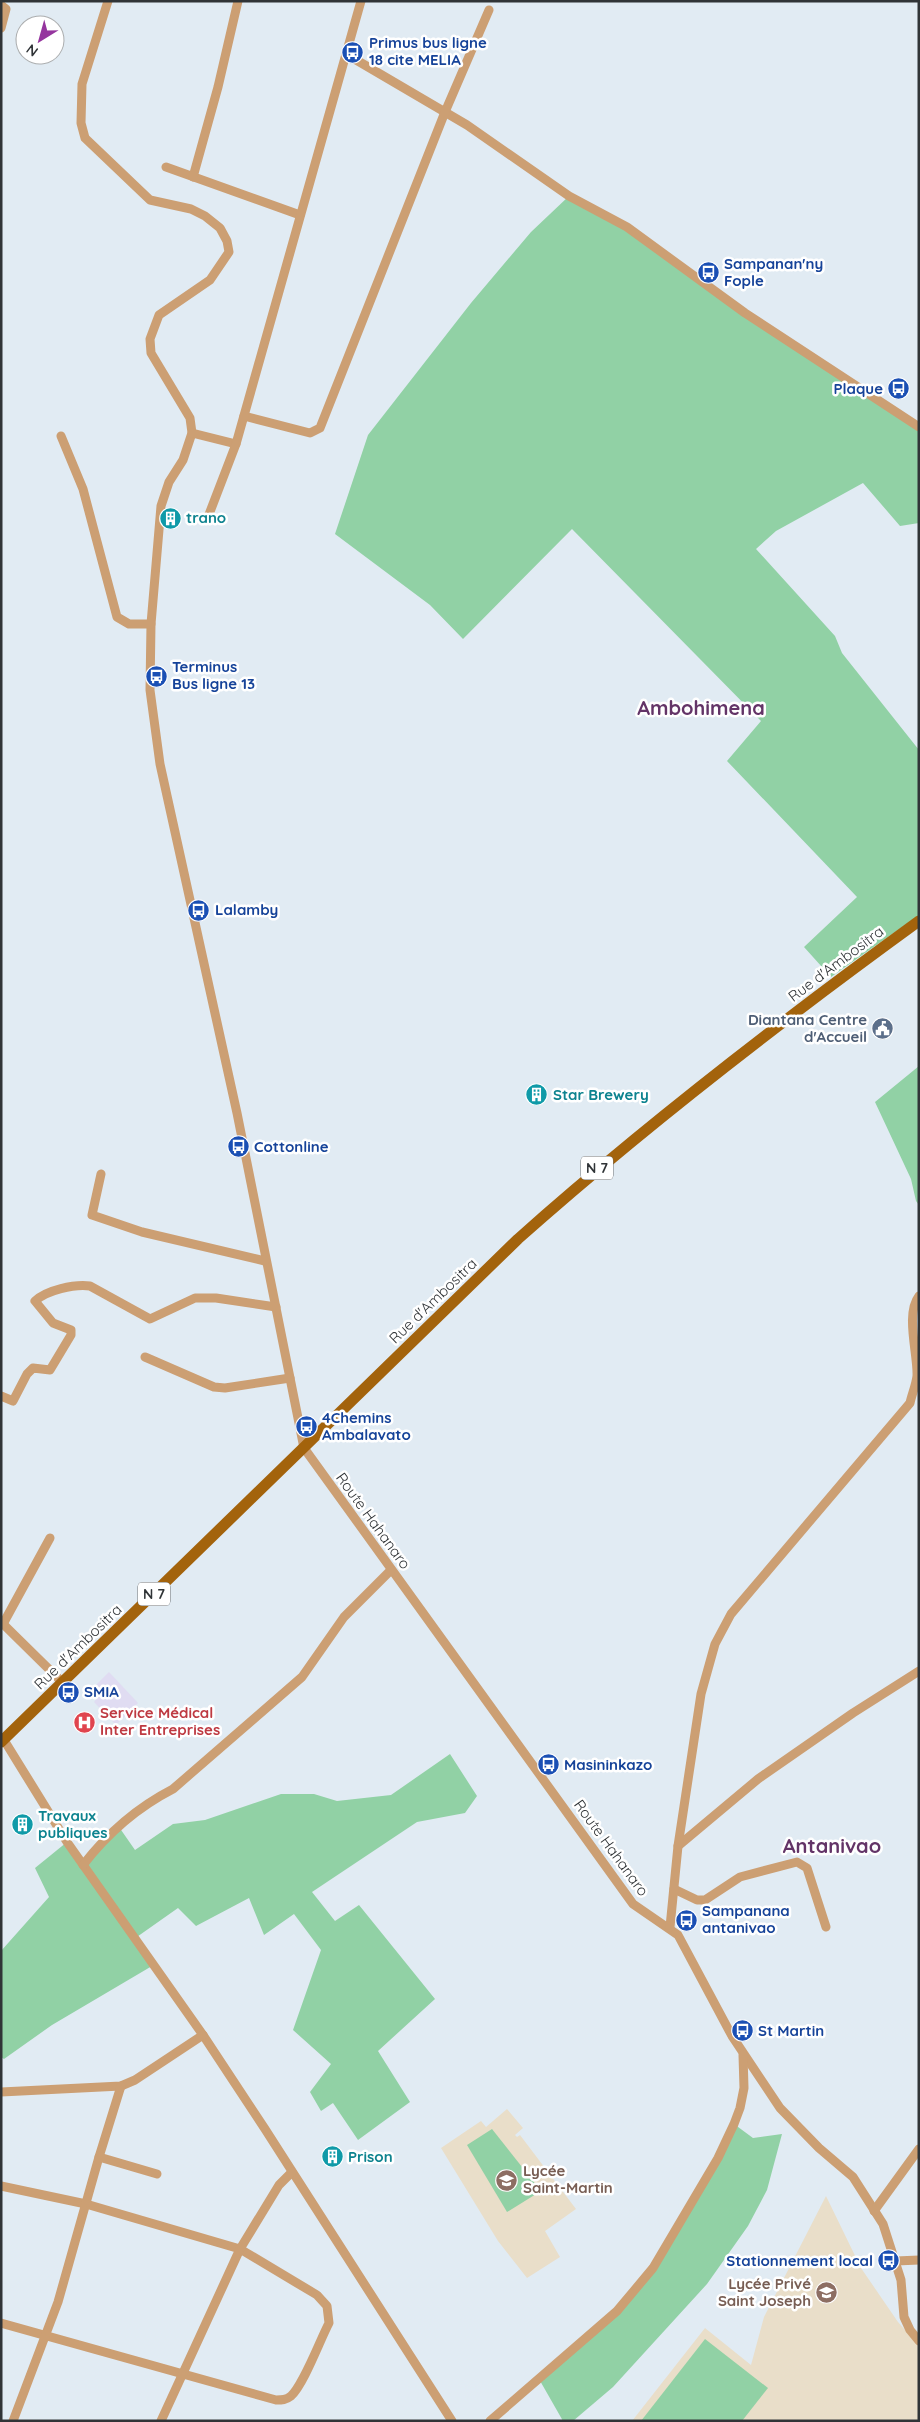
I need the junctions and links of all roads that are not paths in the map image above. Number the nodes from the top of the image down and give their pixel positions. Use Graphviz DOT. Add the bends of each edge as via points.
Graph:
graph roads {
  1 [pos="108,1"];
  2 [pos="238,1"];
  3 [pos="361,1"];
  4 [pos="1,5"];
  5 [pos="489,10"];
  6 [pos="1,28"];
  7 [pos="346,54"];
  8 [pos="445,112"];
  9 [pos="166,167"];
  10 [pos="193,177"];
  11 [pos="300,215"];
  12 [pos="244,416"];
  13 [pos="919,427"];
  14 [pos="192,433"];
  15 [pos="61,436"];
  16 [pos="236,444"];
  17 [pos="208,517"];
  18 [pos="151,624"];
  19 [pos="919,921"];
  20 [pos="101,1174"];
  21 [pos="265,1261"];
  22 [pos="919,1296"];
  23 [pos="276,1307"];
  24 [pos="145,1357"];
  25 [pos="290,1378"];
  26 [pos="1,1396"];
  27 [pos="914,1402"];
  28 [pos="304,1448"];
  29 [pos="50,1538"];
  30 [pos="391,1570"];
  31 [pos="2,1623"];
  32 [pos="919,1671"];
  33 [pos="64,1683"];
  34 [pos="2,1741"];
  35 [pos="678,1846"];
  36 [pos="83,1866"];
  37 [pos="674,1889"];
  38 [pos="670,1927"];
  39 [pos="826,1927"];
  40 [pos="203,2035"];
  41 [pos="743,2055"];
  42 [pos="121,2086"];
  43 [pos="1,2092"];
  44 [pos="919,2149"];
  45 [pos="98,2157"];
  46 [pos="292,2172"];
  47 [pos="158,2174"];
  48 [pos="1,2186"];
  49 [pos="86,2204"];
  50 [pos="874,2211"];
  51 [pos="240,2249"];
  52 [pos="919,2260"];
  53 [pos="896,2261"];
  54 [pos="1,2323"];
  55 [pos="45,2334"];
  56 [pos="919,2341"];
  57 [pos="182,2373"];
  58 [pos="13,2421"];
  59 [pos="161,2421"];
  60 [pos="452,2421"];
  61 [pos="490,2421"];
  1 -- 14 [label="street" via="82,84 81,123 85,138 150,200 191,209 205,216 220,228 227,241 229,252 210,280 159,315 150,339 151,353 190,418"];
  2 -- 10 [label="street"];
  3 -- 7 [label="street"];
  4 -- 6 [label="street" via="6,9"];
  5 -- 8 [label="street"];
  7 -- 8 [label="street"];
  7 -- 11 [label="street"];
  8 -- 12 [label="street" via="320,428 310,433"];
  8 -- 13 [label="street" via="569,196 626,227 745,313"];
  9 -- 10 [label="street"];
  10 -- 11 [label="street"];
  11 -- 12 [label="street"];
  12 -- 16 [label="street"];
  14 -- 16 [label="street"];
  14 -- 18 [label="street" via="161,506"];
  15 -- 18 [label="street" via="83,489 117,617 129,624"];
  16 -- 17 [label="street"];
  18 -- 21 [label="street" via="150,690 160,764 236,1104"];
  19 -- 28 [label="main road, Rue d'Ambositra / N 7" via="708,1078 601,1165 518,1239"];
  20 -- 21 [label="street" via="92,1215 142,1232"];
  21 -- 23 [label="street"];
  22 -- 27 [label="street" via="914,1302 917,1378"];
  23 -- 25 [label="street"];
  23 -- 26 [label="street" via="195,1298 150,1319 90,1286 80,1284 41,1296 35,1301 54,1323 71,1330 71,1335 50,1370 33,1368 13,1401"];
  24 -- 25 [label="street" via="214,1387"];
  25 -- 28 [label="street"];
  27 -- 35 [label="street" via="732,1614 715,1644 701,1694"];
  28 -- 30 [label="street, Route Hahanaro"];
  28 -- 33 [label="main road, Rue d'Ambositra / N 7"];
  29 -- 31 [label="street"];
  30 -- 36 [label="street" via="344,1617 302,1677 174,1789 149,1801 100,1843"];
  30 -- 38 [label="street, Route Hahanaro" via="633,1904"];
  31 -- 33 [label="street"];
  32 -- 35 [label="street" via="758,1779"];
  33 -- 34 [label="main road, Rue d'Ambositra / N 7"];
  34 -- 36 [label="street"];
  35 -- 37 [label="street"];
  36 -- 40 [label="street"];
  37 -- 38 [label="street"];
  37 -- 39 [label="street" via="697,1900 705,1900 740,1877 796,1862 807,1868"];
  38 -- 41 [label="street, Route Hahanaro" via="678,1935"];
  40 -- 42 [label="street"];
  40 -- 46 [label="street"];
  41 -- 50 [label="street, Route Hahanaro" via="780,2108 853,2178"];
  41 -- 61 [label="street" via="744,2088 734,2124 718,2158 653,2268 617,2311"];
  42 -- 43 [label="street"];
  42 -- 45 [label="street"];
  44 -- 50 [label="street"];
  45 -- 47 [label="street"];
  45 -- 49 [label="street"];
  46 -- 51 [label="street" via="279,2184"];
  46 -- 60 [label="street"];
  48 -- 49 [label="street"];
  49 -- 51 [label="street"];
  49 -- 55 [label="street" via="58,2302"];
  50 -- 53 [label="street, Route Hahanaro" via="883,2224"];
  51 -- 57 [label="street"];
  51 -- 57 [label="street" via="317,2295 327,2306 329,2323 292,2396 284,2400"];
  52 -- 53 [label="street"];
  53 -- 56 [label="street, Route Hahanaro" via="904,2317"];
  54 -- 55 [label="street"];
  55 -- 57 [label="street"];
  55 -- 58 [label="street"];
  57 -- 59 [label="street"];
}
